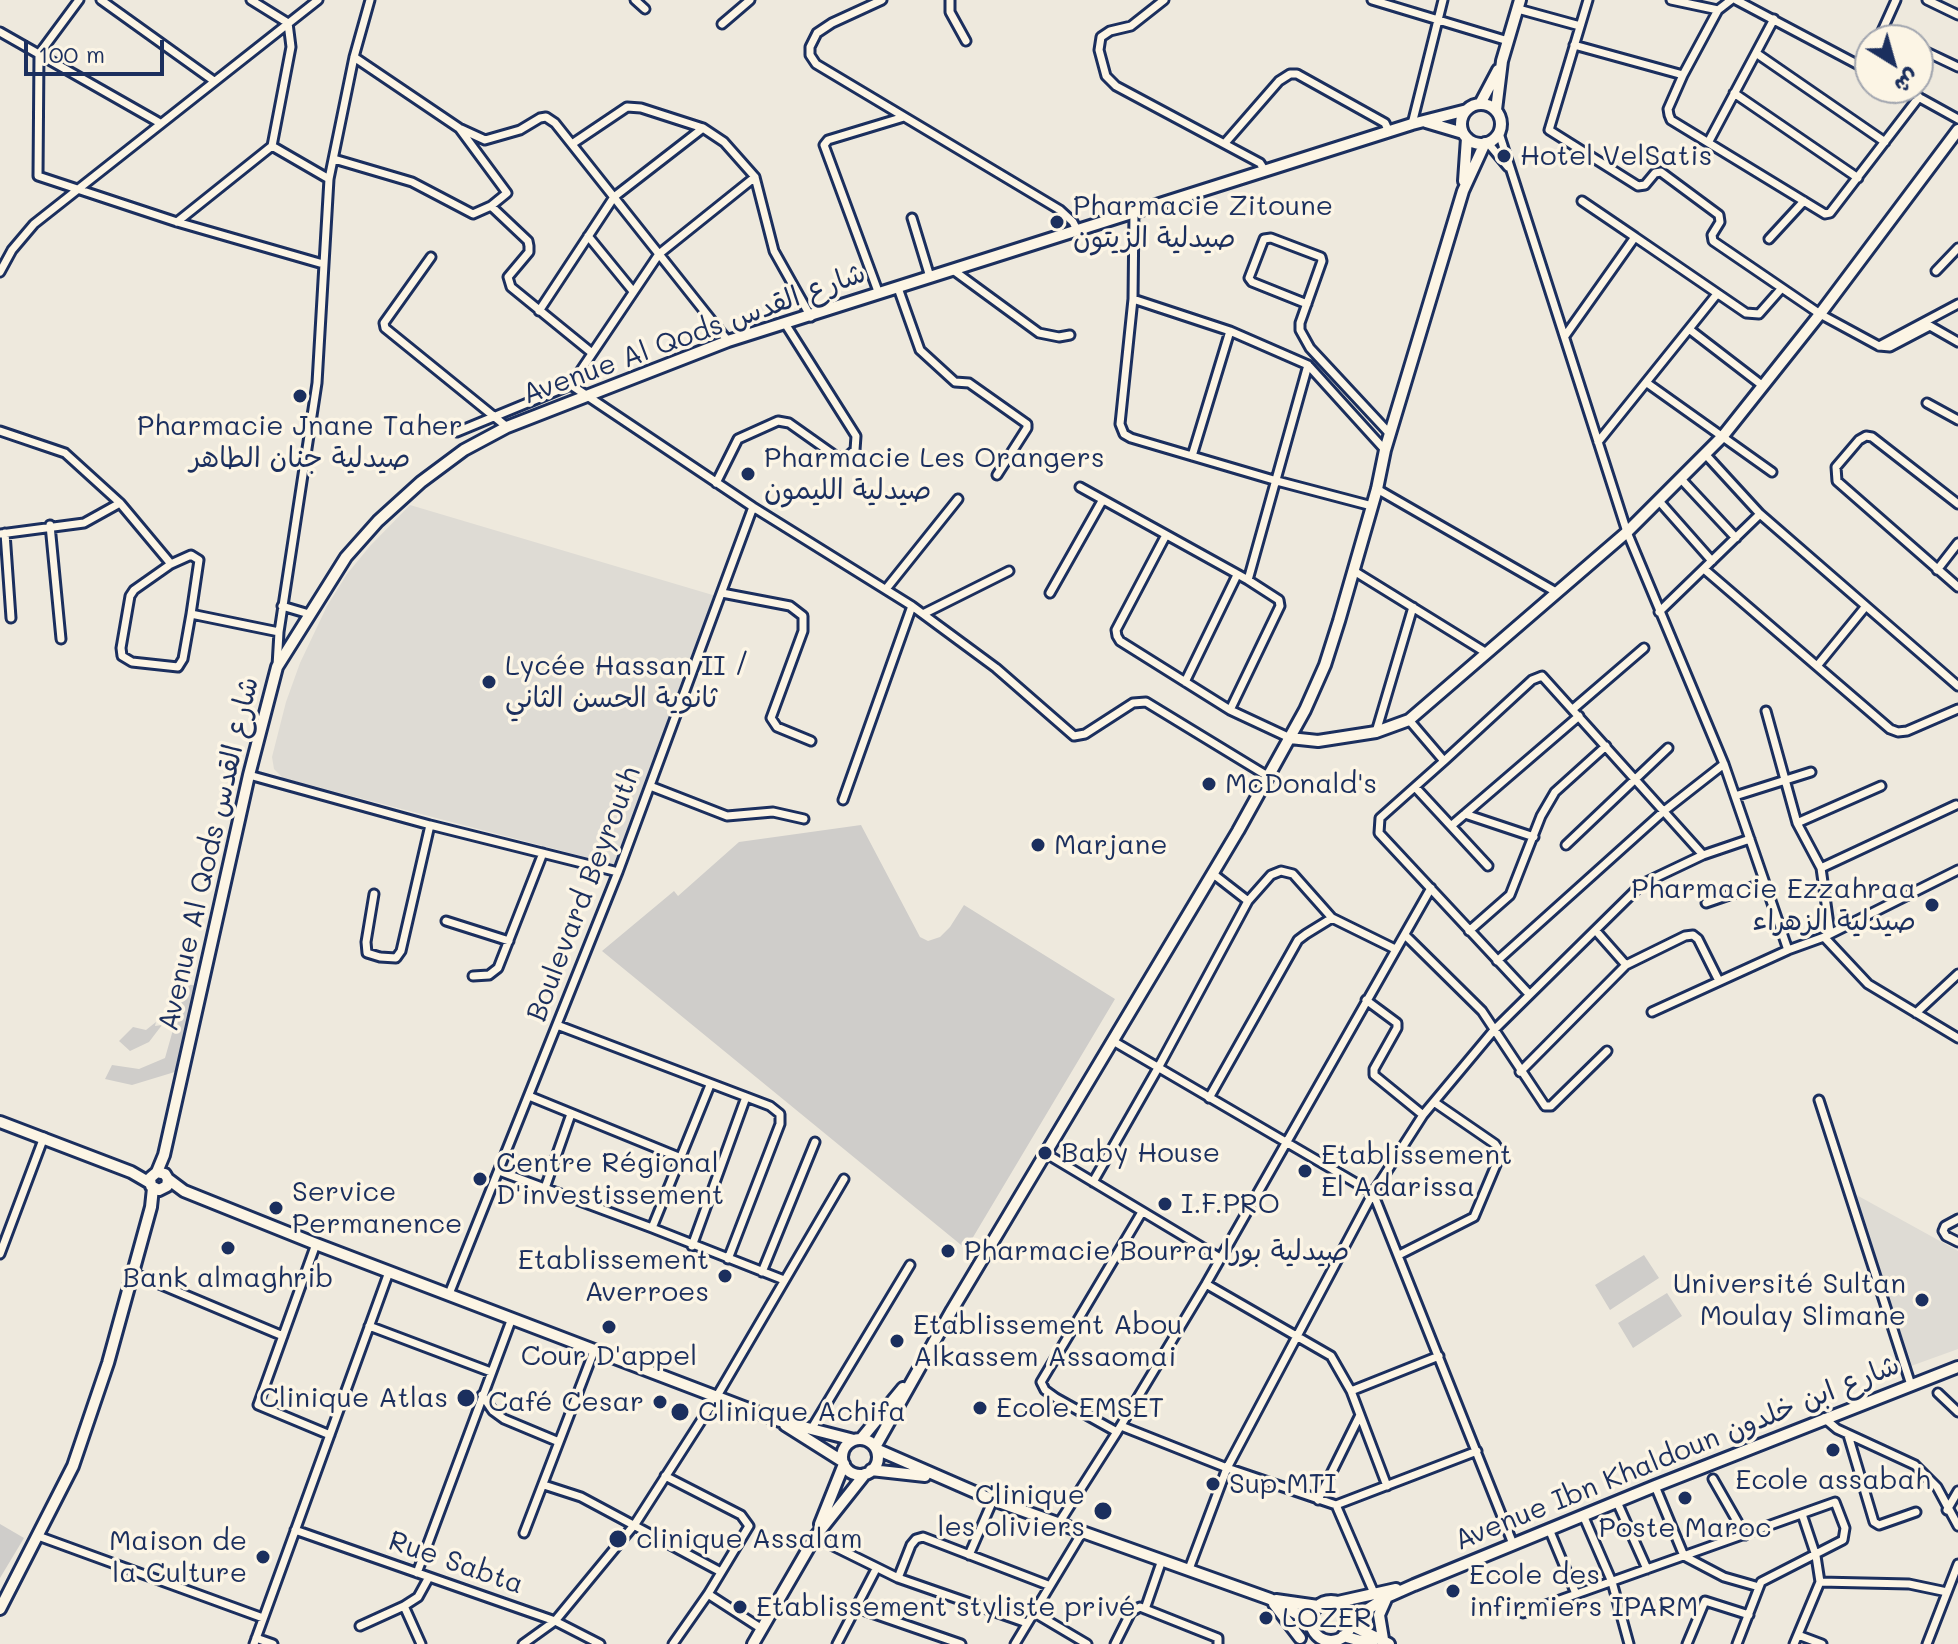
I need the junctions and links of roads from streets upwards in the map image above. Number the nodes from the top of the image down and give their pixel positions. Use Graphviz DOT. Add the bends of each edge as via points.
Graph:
graph roads {
  1 [pos="79,0"];
  2 [pos="101,0"];
  3 [pos="251,0"];
  4 [pos="318,0"];
  5 [pos="635,0"];
  6 [pos="750,0"];
  7 [pos="882,0"];
  8 [pos="950,0"];
  9 [pos="1164,0"];
  10 [pos="1372,0"];
  11 [pos="1443,0"];
  12 [pos="1588,0"];
  13 [pos="1671,0"];
  14 [pos="1734,0"];
  15 [pos="1896,0"];
  16 [pos="1927,0"];
  17 [pos="367,1"];
  18 [pos="1696,2"];
  19 [pos="1519,4"];
  20 [pos="645,9"];
  21 [pos="1718,10"];
  22 [pos="1958,15"];
  23 [pos="1774,19"];
  24 [pos="1438,21"];
  25 [pos="288,23"];
  26 [pos="722,24"];
  27 [pos="1886,24"];
  28 [pos="1580,26"];
  29 [pos="0,32"];
  30 [pos="966,41"];
  31 [pos="1508,41"];
  32 [pos="1574,45"];
  33 [pos="1756,53"];
  34 [pos="39,54"];
  35 [pos="1934,56"];
  36 [pos="354,57"];
  37 [pos="1502,61"];
  38 [pos="1854,62"];
  39 [pos="1958,67"];
  40 [pos="1683,75"];
  41 [pos="214,81"];
  42 [pos="1734,93"];
  43 [pos="1480,104"];
  44 [pos="1914,104"];
  45 [pos="1931,104"];
  46 [pos="1467,110"];
  47 [pos="1496,110"];
  48 [pos="904,117"];
  49 [pos="1958,119"];
  50 [pos="1424,121"];
  51 [pos="160,123"];
  52 [pos="1412,124"];
  53 [pos="459,128"];
  54 [pos="703,128"];
  55 [pos="1958,130"];
  56 [pos="1389,132"];
  57 [pos="1499,133"];
  58 [pos="1465,135"];
  59 [pos="1709,141"];
  60 [pos="1885,142"];
  61 [pos="1225,143"];
  62 [pos="1486,143"];
  63 [pos="572,144"];
  64 [pos="272,146"];
  65 [pos="334,159"];
  66 [pos="1265,171"];
  67 [pos="1512,172"];
  68 [pos="755,177"];
  69 [pos="1858,178"];
  70 [pos="329,179"];
  71 [pos="80,188"];
  72 [pos="1463,191"];
  73 [pos="614,197"];
  74 [pos="1582,201"];
  75 [pos="1804,201"];
  76 [pos="491,206"];
  77 [pos="1134,212"];
  78 [pos="912,218"];
  79 [pos="177,222"];
  80 [pos="1077,230"];
  81 [pos="588,236"];
  82 [pos="1635,237"];
  83 [pos="1769,239"];
  84 [pos="1958,248"];
  85 [pos="659,254"];
  86 [pos="431,257"];
  87 [pos="323,264"];
  88 [pos="953,270"];
  89 [pos="1936,271"];
  90 [pos="0,272"];
  91 [pos="930,277"];
  92 [pos="898,288"];
  93 [pos="1781,289"];
  94 [pos="632,290"];
  95 [pos="879,294"];
  96 [pos="1717,294"];
  97 [pos="1133,299"];
  98 [pos="1307,304"];
  99 [pos="1958,304"];
  100 [pos="539,311"];
  101 [pos="1820,314"];
  102 [pos="811,317"];
  103 [pos="786,325"];
  104 [pos="1689,329"];
  105 [pos="1230,331"];
  106 [pos="1070,335"];
  107 [pos="1565,336"];
  108 [pos="728,341"];
  109 [pos="1958,342"];
  110 [pos="1879,346"];
  111 [pos="592,353"];
  112 [pos="1308,365"];
  113 [pos="1647,383"];
  114 [pos="571,385"];
  115 [pos="1763,386"];
  116 [pos="585,395"];
  117 [pos="1927,403"];
  118 [pos="494,415"];
  119 [pos="1958,420"];
  120 [pos="507,427"];
  121 [pos="0,431"];
  122 [pos="457,432"];
  123 [pos="1391,435"];
  124 [pos="1723,436"];
  125 [pos="1598,442"];
  126 [pos="1385,450"];
  127 [pos="1706,455"];
  128 [pos="1192,456"];
  129 [pos="1772,472"];
  130 [pos="997,475"];
  131 [pos="1681,479"];
  132 [pos="1277,481"];
  133 [pos="716,483"];
  134 [pos="1080,487"];
  135 [pos="1377,489"];
  136 [pos="958,499"];
  137 [pos="1102,501"];
  138 [pos="1659,501"];
  139 [pos="120,503"];
  140 [pos="1958,504"];
  141 [pos="1372,506"];
  142 [pos="753,507"];
  143 [pos="1760,514"];
  144 [pos="50,525"];
  145 [pos="1627,532"];
  146 [pos="3,534"];
  147 [pos="1166,535"];
  148 [pos="1736,538"];
  149 [pos="1958,543"];
  150 [pos="1712,561"];
  151 [pos="171,564"];
  152 [pos="1704,569"];
  153 [pos="1937,570"];
  154 [pos="1009,571"];
  155 [pos="1354,571"];
  156 [pos="1237,575"];
  157 [pos="1248,580"];
  158 [pos="1958,587"];
  159 [pos="886,589"];
  160 [pos="1556,592"];
  161 [pos="722,593"];
  162 [pos="1050,593"];
  163 [pos="282,606"];
  164 [pos="912,606"];
  165 [pos="1866,606"];
  166 [pos="1413,607"];
  167 [pos="1659,612"];
  168 [pos="191,614"];
  169 [pos="309,614"];
  170 [pos="923,614"];
  171 [pos="11,618"];
  172 [pos="279,632"];
  173 [pos="61,639"];
  174 [pos="1644,648"];
  175 [pos="1485,652"];
  176 [pos="1817,666"];
  177 [pos="277,667"];
  178 [pos="1185,682"];
  179 [pos="1958,686"];
  180 [pos="1573,709"];
  181 [pos="1958,709"];
  182 [pos="1230,710"];
  183 [pos="1766,711"];
  184 [pos="1579,716"];
  185 [pos="1409,720"];
  186 [pos="1376,732"];
  187 [pos="1290,738"];
  188 [pos="811,741"];
  189 [pos="1606,746"];
  190 [pos="1668,748"];
  191 [pos="1444,761"];
  192 [pos="1724,764"];
  193 [pos="1811,772"];
  194 [pos="249,775"];
  195 [pos="1269,777"];
  196 [pos="1635,779"];
  197 [pos="1784,780"];
  198 [pos="650,786"];
  199 [pos="1881,786"];
  200 [pos="1415,787"];
  201 [pos="1735,796"];
  202 [pos="843,800"];
  203 [pos="1957,806"];
  204 [pos="1664,811"];
  205 [pos="1465,814"];
  206 [pos="804,819"];
  207 [pos="1797,823"];
  208 [pos="430,825"];
  209 [pos="1451,826"];
  210 [pos="1534,837"];
  211 [pos="1750,839"];
  212 [pos="1566,845"];
  213 [pos="543,853"];
  214 [pos="1703,855"];
  215 [pos="1488,866"];
  216 [pos="1821,868"];
  217 [pos="1958,870"];
  218 [pos="618,872"];
  219 [pos="1212,873"];
  220 [pos="1764,883"];
  221 [pos="1431,888"];
  222 [pos="374,894"];
  223 [pos="1248,901"];
  224 [pos="1706,903"];
  225 [pos="1332,918"];
  226 [pos="446,921"];
  227 [pos="1469,931"];
  228 [pos="1596,931"];
  229 [pos="1827,934"];
  230 [pos="1405,935"];
  231 [pos="509,941"];
  232 [pos="1395,949"];
  233 [pos="1788,950"];
  234 [pos="1497,961"];
  235 [pos="1626,965"];
  236 [pos="1958,974"];
  237 [pos="473,976"];
  238 [pos="1719,981"];
  239 [pos="1529,994"];
  240 [pos="1366,1000"];
  241 [pos="1652,1012"];
  242 [pos="1916,1013"];
  243 [pos="557,1025"];
  244 [pos="1494,1030"];
  245 [pos="1958,1038"];
  246 [pos="1113,1041"];
  247 [pos="1607,1051"];
  248 [pos="1158,1068"];
  249 [pos="1520,1072"];
  250 [pos="710,1085"];
  251 [pos="529,1096"];
  252 [pos="746,1097"];
  253 [pos="1209,1098"];
  254 [pos="1819,1100"];
  255 [pos="1434,1102"];
  256 [pos="571,1114"];
  257 [pos="1423,1115"];
  258 [pos="0,1122"];
  259 [pos="44,1137"];
  260 [pos="815,1142"];
  261 [pos="1285,1143"];
  262 [pos="1045,1153"];
  263 [pos="681,1158"];
  264 [pos="499,1171"];
  265 [pos="844,1179"];
  266 [pos="159,1181"];
  267 [pos="1093,1182"];
  268 [pos="545,1188"];
  269 [pos="1373,1193"];
  270 [pos="1142,1212"];
  271 [pos="1958,1219"];
  272 [pos="652,1228"];
  273 [pos="1958,1242"];
  274 [pos="316,1244"];
  275 [pos="692,1246"];
  276 [pos="0,1254"];
  277 [pos="1399,1255"];
  278 [pos="1220,1258"];
  279 [pos="728,1259"];
  280 [pos="910,1265"];
  281 [pos="389,1272"];
  282 [pos="762,1272"];
  283 [pos="133,1273"];
  284 [pos="784,1280"];
  285 [pos="1206,1284"];
  286 [pos="449,1294"];
  287 [pos="512,1318"];
  288 [pos="369,1326"];
  289 [pos="1296,1334"];
  290 [pos="283,1336"];
  291 [pos="594,1351"];
  292 [pos="1439,1356"];
  293 [pos="1958,1367"];
  294 [pos="491,1372"];
  295 [pos="915,1375"];
  296 [pos="1911,1385"];
  297 [pos="1351,1391"];
  298 [pos="1938,1393"];
  299 [pos="482,1395"];
  300 [pos="717,1396"];
  301 [pos="1958,1412"];
  302 [pos="1360,1415"];
  303 [pos="1824,1418"];
  304 [pos="780,1421"];
  305 [pos="812,1428"];
  306 [pos="1119,1429"];
  307 [pos="330,1435"];
  308 [pos="1848,1435"];
  309 [pos="858,1439"];
  310 [pos="559,1442"];
  311 [pos="875,1448"];
  312 [pos="1477,1451"];
  313 [pos="843,1463"];
  314 [pos="1227,1468"];
  315 [pos="868,1472"];
  316 [pos="665,1476"];
  317 [pos="937,1478"];
  318 [pos="1713,1479"];
  319 [pos="544,1485"];
  320 [pos="1387,1486"];
  321 [pos="1655,1486"];
  322 [pos="1958,1491"];
  323 [pos="993,1500"];
  324 [pos="1318,1500"];
  325 [pos="1617,1502"];
  326 [pos="1336,1505"];
  327 [pos="1947,1510"];
  328 [pos="1916,1512"];
  329 [pos="1802,1514"];
  330 [pos="1583,1515"];
  331 [pos="1059,1523"];
  332 [pos="635,1524"];
  333 [pos="1958,1526"];
  334 [pos="1549,1529"];
  335 [pos="295,1530"];
  336 [pos="1083,1531"];
  337 [pos="524,1533"];
  338 [pos="1745,1535"];
  339 [pos="38,1536"];
  340 [pos="815,1537"];
  341 [pos="1513,1544"];
  342 [pos="969,1555"];
  343 [pos="1684,1556"];
  344 [pos="1816,1556"];
  345 [pos="1162,1560"];
  346 [pos="1958,1564"];
  347 [pos="876,1569"];
  348 [pos="1189,1569"];
  349 [pos="1647,1569"];
  350 [pos="721,1572"];
  351 [pos="417,1573"];
  352 [pos="429,1577"];
  353 [pos="898,1578"];
  354 [pos="1612,1582"];
  355 [pos="1820,1582"];
  356 [pos="1048,1585"];
  357 [pos="1414,1585"];
  358 [pos="1759,1587"];
  359 [pos="1947,1592"];
  360 [pos="1374,1593"];
  361 [pos="708,1594"];
  362 [pos="1576,1594"];
  363 [pos="1387,1597"];
  364 [pos="1270,1599"];
  365 [pos="1338,1602"];
  366 [pos="404,1606"];
  367 [pos="1318,1606"];
  368 [pos="857,1608"];
  369 [pos="0,1609"];
  370 [pos="1145,1609"];
  371 [pos="1033,1612"];
  372 [pos="1523,1613"];
  373 [pos="1749,1615"];
  374 [pos="263,1618"];
  375 [pos="555,1621"];
  376 [pos="1351,1622"];
  377 [pos="1027,1623"];
  378 [pos="1312,1623"];
  379 [pos="360,1626"];
  380 [pos="762,1629"];
  381 [pos="1798,1635"];
  382 [pos="1343,1636"];
  383 [pos="255,1641"];
  384 [pos="1298,1641"];
  385 [pos="1320,1642"];
  386 [pos="1381,1642"];
  387 [pos="957,1643"];
  388 [pos="273,1644"];
  389 [pos="421,1644"];
  390 [pos="523,1644"];
  391 [pos="600,1644"];
  392 [pos="673,1644"];
  393 [pos="753,1644"];
  394 [pos="837,1644"];
  395 [pos="1016,1644"];
  396 [pos="1087,1644"];
  397 [pos="1115,1644"];
  398 [pos="1218,1644"];
  399 [pos="1629,1644"];
  400 [pos="1687,1644"];
  401 [pos="1737,1644"];
  402 [pos="1794,1644"];
  403 [pos="1822,1644"];
  404 [pos="1927,1644"];
  1 -- 34 [label="street"];
  2 -- 41 [label="street"];
  3 -- 25 [label="street"];
  4 -- 25 [label="street"];
  5 -- 20 [label="street"];
  6 -- 26 [label="street"];
  7 -- 48 [label="street" via="817,33 810,55 816,64"];
  8 -- 30 [label="street" via="950,12"];
  9 -- 61 [label="street" via="1131,26 1101,37 1106,76"];
  10 -- 24 [label="street"];
  11 -- 24 [label="street"];
  12 -- 28 [label="street"];
  13 -- 18 [label="street"];
  14 -- 21 [label="street"];
  14 -- 23 [label="street"];
  15 -- 27 [label="street"];
  16 -- 22 [label="street"];
  17 -- 36 [label="street"];
  18 -- 21 [label="street"];
  19 -- 28 [label="street"];
  19 -- 31 [label="street"];
  21 -- 40 [label="street"];
  23 -- 33 [label="street"];
  23 -- 38 [label="street"];
  24 -- 31 [label="street"];
  24 -- 52 [label="street"];
  25 -- 41 [label="street"];
  25 -- 64 [label="street" via="291,47"];
  28 -- 32 [label="street"];
  29 -- 34 [label="street"];
  31 -- 37 [label="street"];
  32 -- 40 [label="street"];
  32 -- 93 [label="street" via="1549,130 1638,186 1661,172 1719,215 1713,241"];
  33 -- 42 [label="street"];
  33 -- 60 [label="street"];
  34 -- 51 [label="street"];
  34 -- 71 [label="street" via="36,174"];
  35 -- 39 [label="street"];
  36 -- 53 [label="street"];
  36 -- 65 [label="street"];
  37 -- 43 [label="street"];
  37 -- 47 [label="street"];
  40 -- 59 [label="street" via="1669,115"];
  41 -- 51 [label="street"];
  42 -- 59 [label="street"];
  42 -- 69 [label="street"];
  43 -- 46 [label="street"];
  43 -- 47 [label="street"];
  44 -- 60 [label="street"];
  45 -- 49 [label="street"];
  46 -- 50 [label="street, Avenue Al Qods شارع القدس"];
  46 -- 58 [label="street" via="1462,121"];
  47 -- 57 [label="street"];
  48 -- 80 [label="street" via="1065,213"];
  48 -- 95 [label="street" via="824,145"];
  50 -- 52 [label="street, Avenue Al Qods شارع القدس"];
  50 -- 58 [label="street"];
  51 -- 71 [label="street"];
  52 -- 56 [label="street, Avenue Al Qods شارع القدس"];
  53 -- 63 [label="street" via="492,139 546,117"];
  53 -- 76 [label="street" via="507,193"];
  54 -- 63 [label="street" via="627,107"];
  54 -- 68 [label="street" via="724,142"];
  54 -- 73 [label="street"];
  55 -- 101 [label="street"];
  56 -- 61 [label="street" via="1385,123 1290,74"];
  56 -- 66 [label="street, Avenue Al Qods شارع القدس"];
  57 -- 62 [label="street"];
  57 -- 67 [label="street"];
  58 -- 62 [label="street"];
  58 -- 72 [label="street"];
  59 -- 75 [label="street"];
  60 -- 69 [label="street"];
  61 -- 66 [label="street"];
  62 -- 67 [label="street"];
  62 -- 72 [label="street"];
  63 -- 73 [label="street"];
  64 -- 70 [label="street"];
  64 -- 79 [label="street"];
  65 -- 70 [label="street"];
  65 -- 76 [label="street" via="412,182 473,214"];
  66 -- 77 [label="street, Avenue Al Qods شارع القدس"];
  67 -- 107 [label="street"];
  68 -- 85 [label="street"];
  68 -- 102 [label="street" via="774,251"];
  69 -- 75 [label="street" via="1828,214"];
  70 -- 87 [label="street"];
  71 -- 79 [label="street"];
  71 -- 90 [label="street" via="28,231"];
  72 -- 123 [label="street"];
  73 -- 81 [label="street"];
  73 -- 85 [label="street"];
  74 -- 82 [label="street"];
  75 -- 83 [label="street"];
  76 -- 100 [label="street" via="528,241 529,252 508,277"];
  77 -- 80 [label="street, Avenue Al Qods شارع القدس"];
  77 -- 97 [label="street"];
  78 -- 91 [label="street"];
  79 -- 87 [label="street"];
  80 -- 88 [label="street, Avenue Al Qods شارع القدس"];
  81 -- 94 [label="street"];
  81 -- 100 [label="street"];
  82 -- 96 [label="street"];
  82 -- 107 [label="street"];
  84 -- 89 [label="street"];
  85 -- 94 [label="street"];
  85 -- 108 [label="street"];
  86 -- 118 [label="street" via="385,328"];
  87 -- 163 [label="street" via="317,383"];
  88 -- 91 [label="street, Avenue Al Qods شارع القدس"];
  88 -- 106 [label="street" via="1039,333"];
  91 -- 92 [label="street, Avenue Al Qods شارع القدس"];
  92 -- 95 [label="street, Avenue Al Qods شارع القدس"];
  92 -- 130 [label="street" via="920,350 955,382 969,383 1027,424"];
  93 -- 96 [label="street" via="1753,315"];
  93 -- 101 [label="street"];
  94 -- 111 [label="street"];
  95 -- 102 [label="street, Avenue Al Qods شارع القدس"];
  96 -- 104 [label="street"];
  97 -- 105 [label="street"];
  97 -- 128 [label="street" via="1122,429 1131,438"];
  98 -- 98 [label="street" via="1321,257 1264,239 1249,278"];
  98 -- 123 [label="street" via="1300,323 1306,342"];
  99 -- 110 [label="street"];
  100 -- 111 [label="street"];
  101 -- 110 [label="street"];
  101 -- 115 [label="street"];
  102 -- 103 [label="street, Avenue Al Qods شارع القدس"];
  103 -- 108 [label="street, Avenue Al Qods شارع القدس"];
  103 -- 133 [label="street" via="856,436 855,450 837,457 789,423 778,421 738,439"];
  104 -- 113 [label="street"];
  104 -- 115 [label="street"];
  105 -- 112 [label="street"];
  105 -- 128 [label="street"];
  107 -- 125 [label="street"];
  108 -- 116 [label="street, Avenue Al Qods شارع القدس"];
  109 -- 110 [label="street" via="1930,326 1890,347"];
  111 -- 114 [label="street"];
  112 -- 126 [label="street"];
  112 -- 132 [label="street"];
  113 -- 124 [label="street"];
  113 -- 125 [label="street"];
  114 -- 116 [label="street"];
  114 -- 118 [label="street"];
  115 -- 124 [label="street"];
  116 -- 120 [label="street, Avenue Al Qods شارع القدس"];
  116 -- 133 [label="street"];
  117 -- 119 [label="street"];
  118 -- 120 [label="street"];
  118 -- 122 [label="street"];
  120 -- 169 [label="street, Avenue Al Qods شارع القدس" via="442,465 400,500 353,548"];
  121 -- 139 [label="street" via="65,453"];
  123 -- 126 [label="street"];
  124 -- 127 [label="street"];
  124 -- 129 [label="street"];
  125 -- 145 [label="street"];
  126 -- 135 [label="street"];
  127 -- 131 [label="street"];
  127 -- 143 [label="street"];
  128 -- 132 [label="street"];
  131 -- 138 [label="street"];
  131 -- 148 [label="street"];
  132 -- 141 [label="street"];
  132 -- 157 [label="street"];
  133 -- 142 [label="street"];
  134 -- 137 [label="street"];
  135 -- 141 [label="street"];
  135 -- 160 [label="street"];
  136 -- 159 [label="street"];
  137 -- 147 [label="street"];
  137 -- 162 [label="street"];
  138 -- 145 [label="street"];
  138 -- 150 [label="street"];
  139 -- 144 [label="street" via="84,523"];
  139 -- 151 [label="street"];
  140 -- 153 [label="street" via="1872,437 1859,440 1836,467 1837,481"];
  141 -- 155 [label="street"];
  142 -- 159 [label="street"];
  142 -- 161 [label="street, Boulevard Beyrouth"];
  143 -- 148 [label="street"];
  143 -- 165 [label="street"];
  144 -- 146 [label="street"];
  144 -- 173 [label="street"];
  145 -- 160 [label="street"];
  145 -- 167 [label="street"];
  146 -- 171 [label="street"];
  147 -- 156 [label="street"];
  147 -- 178 [label="street" via="1116,630 1120,641"];
  148 -- 150 [label="street"];
  149 -- 153 [label="street"];
  150 -- 152 [label="street"];
  151 -- 168 [label="street" via="191,555 199,560"];
  151 -- 168 [label="street" via="130,596 122,656 178,667"];
  152 -- 167 [label="street"];
  152 -- 176 [label="street"];
  153 -- 158 [label="street"];
  154 -- 170 [label="street"];
  155 -- 166 [label="street"];
  155 -- 187 [label="street" via="1325,665"];
  156 -- 157 [label="street"];
  156 -- 178 [label="street"];
  157 -- 182 [label="street" via="1277,597 1280,606"];
  159 -- 164 [label="street"];
  160 -- 175 [label="street"];
  161 -- 188 [label="street" via="790,606 803,616 803,631 771,718 777,727"];
  161 -- 198 [label="street, Boulevard Beyrouth"];
  163 -- 169 [label="street"];
  163 -- 172 [label="street"];
  164 -- 170 [label="street"];
  164 -- 202 [label="street"];
  165 -- 176 [label="street"];
  165 -- 179 [label="street"];
  166 -- 175 [label="street"];
  166 -- 186 [label="street"];
  167 -- 192 [label="street"];
  168 -- 172 [label="street"];
  169 -- 177 [label="street, Avenue Al Qods شارع القدس"];
  170 -- 195 [label="street" via="1074,736 1133,703 1146,702"];
  172 -- 177 [label="street"];
  174 -- 180 [label="street"];
  175 -- 185 [label="street"];
  176 -- 181 [label="street" via="1898,732"];
  177 -- 194 [label="street, Avenue Al Qods شارع القدس"];
  178 -- 182 [label="street"];
  180 -- 184 [label="street"];
  180 -- 191 [label="street" via="1538,676"];
  182 -- 187 [label="street"];
  183 -- 197 [label="street"];
  184 -- 189 [label="street"];
  184 -- 205 [label="street"];
  185 -- 186 [label="street"];
  185 -- 191 [label="street"];
  186 -- 187 [label="street" via="1318,741"];
  187 -- 195 [label="street"];
  189 -- 196 [label="street"];
  189 -- 210 [label="street" via="1555,792"];
  190 -- 196 [label="street"];
  191 -- 200 [label="street"];
  192 -- 201 [label="street"];
  192 -- 204 [label="street"];
  193 -- 197 [label="street"];
  194 -- 208 [label="street"];
  194 -- 266 [label="street, Avenue Al Qods شارع القدس"];
  195 -- 219 [label="street"];
  196 -- 204 [label="street"];
  196 -- 212 [label="street"];
  197 -- 201 [label="street"];
  197 -- 207 [label="street"];
  198 -- 206 [label="street" via="727,816 773,812"];
  198 -- 218 [label="street, Boulevard Beyrouth"];
  199 -- 207 [label="street"];
  200 -- 209 [label="street"];
  200 -- 221 [label="street" via="1380,818 1379,833"];
  201 -- 211 [label="street"];
  203 -- 216 [label="street"];
  204 -- 214 [label="street"];
  204 -- 234 [label="street"];
  205 -- 209 [label="street"];
  205 -- 210 [label="street"];
  207 -- 216 [label="street"];
  208 -- 213 [label="street"];
  208 -- 222 [label="street" via="396,958 367,953"];
  209 -- 215 [label="street"];
  210 -- 227 [label="street" via="1510,895"];
  211 -- 214 [label="street"];
  211 -- 220 [label="street"];
  213 -- 218 [label="street"];
  213 -- 231 [label="street"];
  214 -- 228 [label="street" via="1642,884"];
  216 -- 229 [label="street"];
  217 -- 229 [label="street"];
  218 -- 243 [label="street, Boulevard Beyrouth"];
  219 -- 223 [label="street"];
  219 -- 246 [label="street"];
  220 -- 224 [label="street"];
  220 -- 233 [label="street"];
  221 -- 227 [label="street"];
  221 -- 230 [label="street"];
  223 -- 225 [label="street" via="1281,871 1293,874"];
  223 -- 248 [label="street"];
  225 -- 232 [label="street"];
  225 -- 253 [label="street" via="1298,940"];
  226 -- 231 [label="street"];
  227 -- 234 [label="street"];
  228 -- 235 [label="street"];
  228 -- 239 [label="street"];
  229 -- 233 [label="street"];
  229 -- 242 [label="street" via="1868,984"];
  230 -- 232 [label="street"];
  230 -- 244 [label="street" via="1482,1011"];
  231 -- 237 [label="street" via="495,972"];
  232 -- 240 [label="street"];
  233 -- 238 [label="street"];
  234 -- 239 [label="street"];
  235 -- 238 [label="street" via="1693,935"];
  235 -- 249 [label="street"];
  236 -- 242 [label="street"];
  238 -- 241 [label="street"];
  239 -- 244 [label="street"];
  240 -- 257 [label="street" via="1397,1023 1374,1075"];
  240 -- 261 [label="street"];
  242 -- 245 [label="street"];
  243 -- 250 [label="street"];
  243 -- 251 [label="street, Boulevard Beyrouth"];
  244 -- 249 [label="street"];
  244 -- 255 [label="street"];
  246 -- 248 [label="street"];
  246 -- 262 [label="street"];
  247 -- 249 [label="street" via="1551,1106 1541,1102"];
  248 -- 253 [label="street"];
  248 -- 267 [label="street"];
  250 -- 252 [label="street"];
  250 -- 263 [label="street"];
  251 -- 256 [label="street"];
  251 -- 264 [label="street, Boulevard Beyrouth"];
  252 -- 275 [label="street"];
  252 -- 279 [label="street" via="774,1108 781,1121"];
  253 -- 261 [label="street"];
  254 -- 296 [label="street"];
  255 -- 257 [label="street"];
  255 -- 277 [label="street" via="1501,1153 1474,1217"];
  256 -- 263 [label="street"];
  256 -- 268 [label="street"];
  257 -- 269 [label="street"];
  258 -- 259 [label="street"];
  259 -- 266 [label="street"];
  259 -- 276 [label="street"];
  260 -- 282 [label="street"];
  261 -- 269 [label="street"];
  261 -- 278 [label="street"];
  262 -- 267 [label="street"];
  262 -- 295 [label="street"];
  263 -- 272 [label="street"];
  264 -- 268 [label="street"];
  264 -- 286 [label="street, Boulevard Beyrouth"];
  265 -- 284 [label="street"];
  266 -- 274 [label="street"];
  266 -- 283 [label="street, Avenue Al Qods شارع القدس"];
  267 -- 270 [label="street"];
  268 -- 272 [label="street"];
  269 -- 277 [label="street"];
  269 -- 289 [label="street"];
  270 -- 278 [label="street"];
  270 -- 306 [label="street" via="1041,1382 1056,1398"];
  271 -- 273 [label="street" via="1943,1231"];
  272 -- 275 [label="street"];
  274 -- 281 [label="street"];
  274 -- 290 [label="street"];
  275 -- 279 [label="street"];
  277 -- 292 [label="street"];
  278 -- 285 [label="street"];
  279 -- 282 [label="street"];
  280 -- 305 [label="street"];
  281 -- 286 [label="street"];
  281 -- 288 [label="street"];
  282 -- 284 [label="street"];
  283 -- 290 [label="street"];
  283 -- 339 [label="street, Avenue Al Qods شارع القدس" via="73,1466"];
  284 -- 300 [label="street"];
  285 -- 289 [label="street"];
  285 -- 306 [label="street"];
  286 -- 287 [label="street"];
  287 -- 291 [label="street"];
  287 -- 294 [label="street"];
  288 -- 294 [label="street"];
  288 -- 307 [label="street"];
  289 -- 297 [label="street" via="1331,1356"];
  289 -- 314 [label="street"];
  290 -- 307 [label="street" via="258,1405"];
  291 -- 300 [label="street"];
  291 -- 310 [label="street"];
  292 -- 297 [label="street"];
  292 -- 312 [label="street"];
  293 -- 296 [label="street, Avenue Ibn Khaldoun شارع ابن خلدون"];
  294 -- 299 [label="street"];
  295 -- 309 [label="street"];
  295 -- 311 [label="street"];
  296 -- 303 [label="street, Avenue Ibn Khaldoun شارع ابن خلدون"];
  297 -- 302 [label="street"];
  298 -- 301 [label="street"];
  299 -- 310 [label="street" via="504,1419"];
  299 -- 351 [label="street"];
  300 -- 304 [label="street"];
  300 -- 316 [label="street"];
  302 -- 320 [label="street"];
  302 -- 324 [label="street"];
  303 -- 308 [label="street"];
  303 -- 321 [label="street, Avenue Ibn Khaldoun شارع ابن خلدون"];
  304 -- 305 [label="street"];
  304 -- 313 [label="street"];
  305 -- 309 [label="street"];
  306 -- 314 [label="street"];
  306 -- 331 [label="street"];
  307 -- 335 [label="street"];
  308 -- 327 [label="street" via="1915,1465 1937,1487"];
  308 -- 328 [label="street" via="1874,1522 1879,1525"];
  309 -- 311 [label="street"];
  309 -- 313 [label="street" via="843,1451"];
  310 -- 319 [label="street"];
  311 -- 315 [label="street" via="878,1458"];
  311 -- 317 [label="street"];
  312 -- 320 [label="street"];
  312 -- 341 [label="street"];
  313 -- 315 [label="street" via="850,1472"];
  313 -- 340 [label="street"];
  314 -- 324 [label="street"];
  314 -- 348 [label="street"];
  315 -- 317 [label="street"];
  315 -- 340 [label="street"];
  316 -- 332 [label="street"];
  316 -- 350 [label="street" via="748,1523"];
  317 -- 323 [label="street"];
  318 -- 338 [label="street"];
  319 -- 332 [label="street"];
  319 -- 337 [label="street"];
  320 -- 326 [label="street"];
  321 -- 325 [label="street, Avenue Ibn Khaldoun شارع ابن خلدون"];
  321 -- 343 [label="street"];
  322 -- 327 [label="street"];
  323 -- 331 [label="street"];
  323 -- 342 [label="street"];
  324 -- 326 [label="street"];
  325 -- 330 [label="street, Avenue Ibn Khaldoun شارع ابن خلدون"];
  325 -- 349 [label="street"];
  326 -- 360 [label="street"];
  327 -- 333 [label="street"];
  329 -- 338 [label="street"];
  329 -- 344 [label="street"];
  329 -- 344 [label="street" via="1835,1502 1843,1519 1843,1540"];
  330 -- 334 [label="street, Avenue Ibn Khaldoun شارع ابن خلدون"];
  330 -- 354 [label="street"];
  331 -- 336 [label="street"];
  332 -- 350 [label="street"];
  332 -- 375 [label="street"];
  334 -- 341 [label="street, Avenue Ibn Khaldoun شارع ابن خلدون"];
  334 -- 362 [label="street"];
  335 -- 351 [label="street, Rue Sabta"];
  335 -- 374 [label="street"];
  336 -- 345 [label="street"];
  336 -- 356 [label="street"];
  338 -- 343 [label="street"];
  339 -- 369 [label="street, Avenue Al Qods شارع القدس"];
  339 -- 374 [label="street"];
  340 -- 347 [label="street"];
  340 -- 380 [label="street"];
  341 -- 357 [label="street, Avenue Ibn Khaldoun شارع ابن خلدون"];
  342 -- 353 [label="street" via="923,1537 915,1540"];
  342 -- 356 [label="street"];
  343 -- 349 [label="street"];
  343 -- 358 [label="street" via="1724,1577"];
  344 -- 355 [label="street"];
  344 -- 358 [label="street"];
  345 -- 348 [label="street"];
  345 -- 370 [label="street"];
  346 -- 359 [label="street"];
  347 -- 353 [label="street"];
  347 -- 368 [label="street"];
  348 -- 364 [label="street"];
  349 -- 354 [label="street"];
  350 -- 361 [label="street"];
  351 -- 352 [label="street, Rue Sabta"];
  352 -- 366 [label="street" via="418,1597"];
  352 -- 375 [label="street, Rue Sabta"];
  353 -- 377 [label="street"];
  354 -- 362 [label="street"];
  354 -- 399 [label="street"];
  355 -- 359 [label="street" via="1909,1584"];
  355 -- 381 [label="street"];
  356 -- 371 [label="street"];
  357 -- 360 [label="street"];
  357 -- 363 [label="street"];
  358 -- 373 [label="street"];
  359 -- 404 [label="street"];
  360 -- 365 [label="street"];
  361 -- 380 [label="street"];
  361 -- 392 [label="street"];
  362 -- 372 [label="street"];
  363 -- 376 [label="street"];
  363 -- 386 [label="street" via="1379,1615"];
  364 -- 367 [label="street"];
  364 -- 378 [label="street"];
  364 -- 384 [label="street"];
  365 -- 367 [label="street"];
  365 -- 376 [label="street"];
  366 -- 379 [label="street"];
  366 -- 389 [label="street"];
  367 -- 378 [label="street"];
  368 -- 387 [label="street"];
  368 -- 394 [label="street"];
  370 -- 397 [label="street" via="1131,1612"];
  370 -- 398 [label="street" via="1218,1638"];
  371 -- 377 [label="street"];
  371 -- 396 [label="street"];
  373 -- 400 [label="street" via="1705,1601"];
  373 -- 401 [label="street"];
  374 -- 383 [label="street"];
  375 -- 390 [label="street"];
  375 -- 391 [label="street, Rue Sabta"];
  376 -- 382 [label="street"];
  376 -- 386 [label="street"];
  377 -- 395 [label="street"];
  378 -- 384 [label="street"];
  378 -- 385 [label="street"];
  380 -- 393 [label="street"];
  381 -- 402 [label="street"];
  381 -- 403 [label="street"];
  382 -- 385 [label="street"];
  382 -- 386 [label="street"];
  383 -- 388 [label="street"];
}
